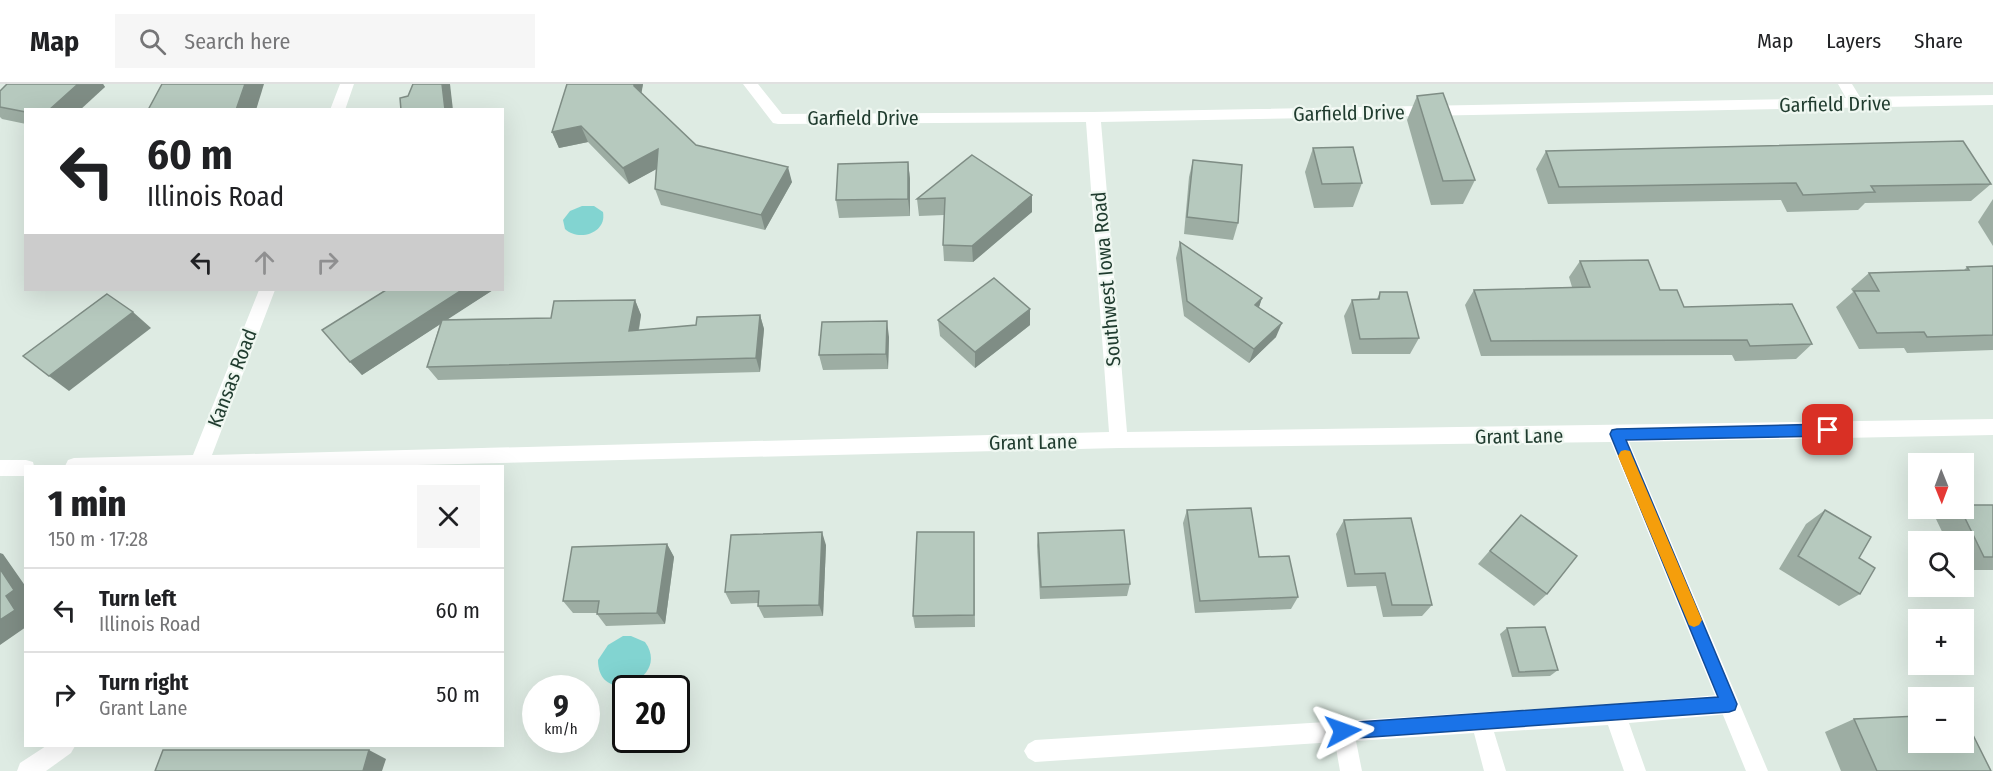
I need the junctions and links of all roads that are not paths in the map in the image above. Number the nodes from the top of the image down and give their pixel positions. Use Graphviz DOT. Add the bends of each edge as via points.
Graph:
graph roads {
  1 [pos="347,84"];
  2 [pos="750,84"];
  3 [pos="1845,84"];
  4 [pos="1993,100"];
  5 [pos="1857,104"];
  6 [pos="339,108"];
  7 [pos="1093,117"];
  8 [pos="267,291"];
  9 [pos="1993,427"];
  10 [pos="1617,434"];
  11 [pos="1119,440"];
  12 [pos="198,465"];
  13 [pos="0,468"];
  14 [pos="24,468"];
  15 [pos="1729,704"];
  16 [pos="1615,714"];
  17 [pos="1481,722"];
  18 [pos="1343,731"];
  19 [pos="63,747"];
  20 [pos="1035,751"];
  21 [pos="28,771"];
  22 [pos="1351,771"];
  23 [pos="1495,771"];
  24 [pos="1635,771"];
  25 [pos="1757,771"];
  1 -- 6 [label="street"];
  2 -- 7 [label="street, Garfield Drive" via="778,119"];
  3 -- 5 [label="street"];
  4 -- 5 [label="street, Garfield Drive"];
  5 -- 7 [label="street, Garfield Drive"];
  7 -- 11 [label="street, Southwest Iowa Road"];
  8 -- 12 [label="street, Kansas Road"];
  9 -- 10 [label="street, Grant Lane"];
  10 -- 11 [label="street, Grant Lane"];
  10 -- 15 [label="street"];
  11 -- 12 [label="street, Grant Lane"];
  13 -- 14 [label="street"];
  15 -- 16 [label="street"];
  15 -- 25 [label="street"];
  16 -- 17 [label="street"];
  16 -- 24 [label="street"];
  17 -- 18 [label="street"];
  17 -- 23 [label="street"];
  18 -- 20 [label="street"];
  18 -- 22 [label="street"];
  19 -- 21 [label="street"];
}
